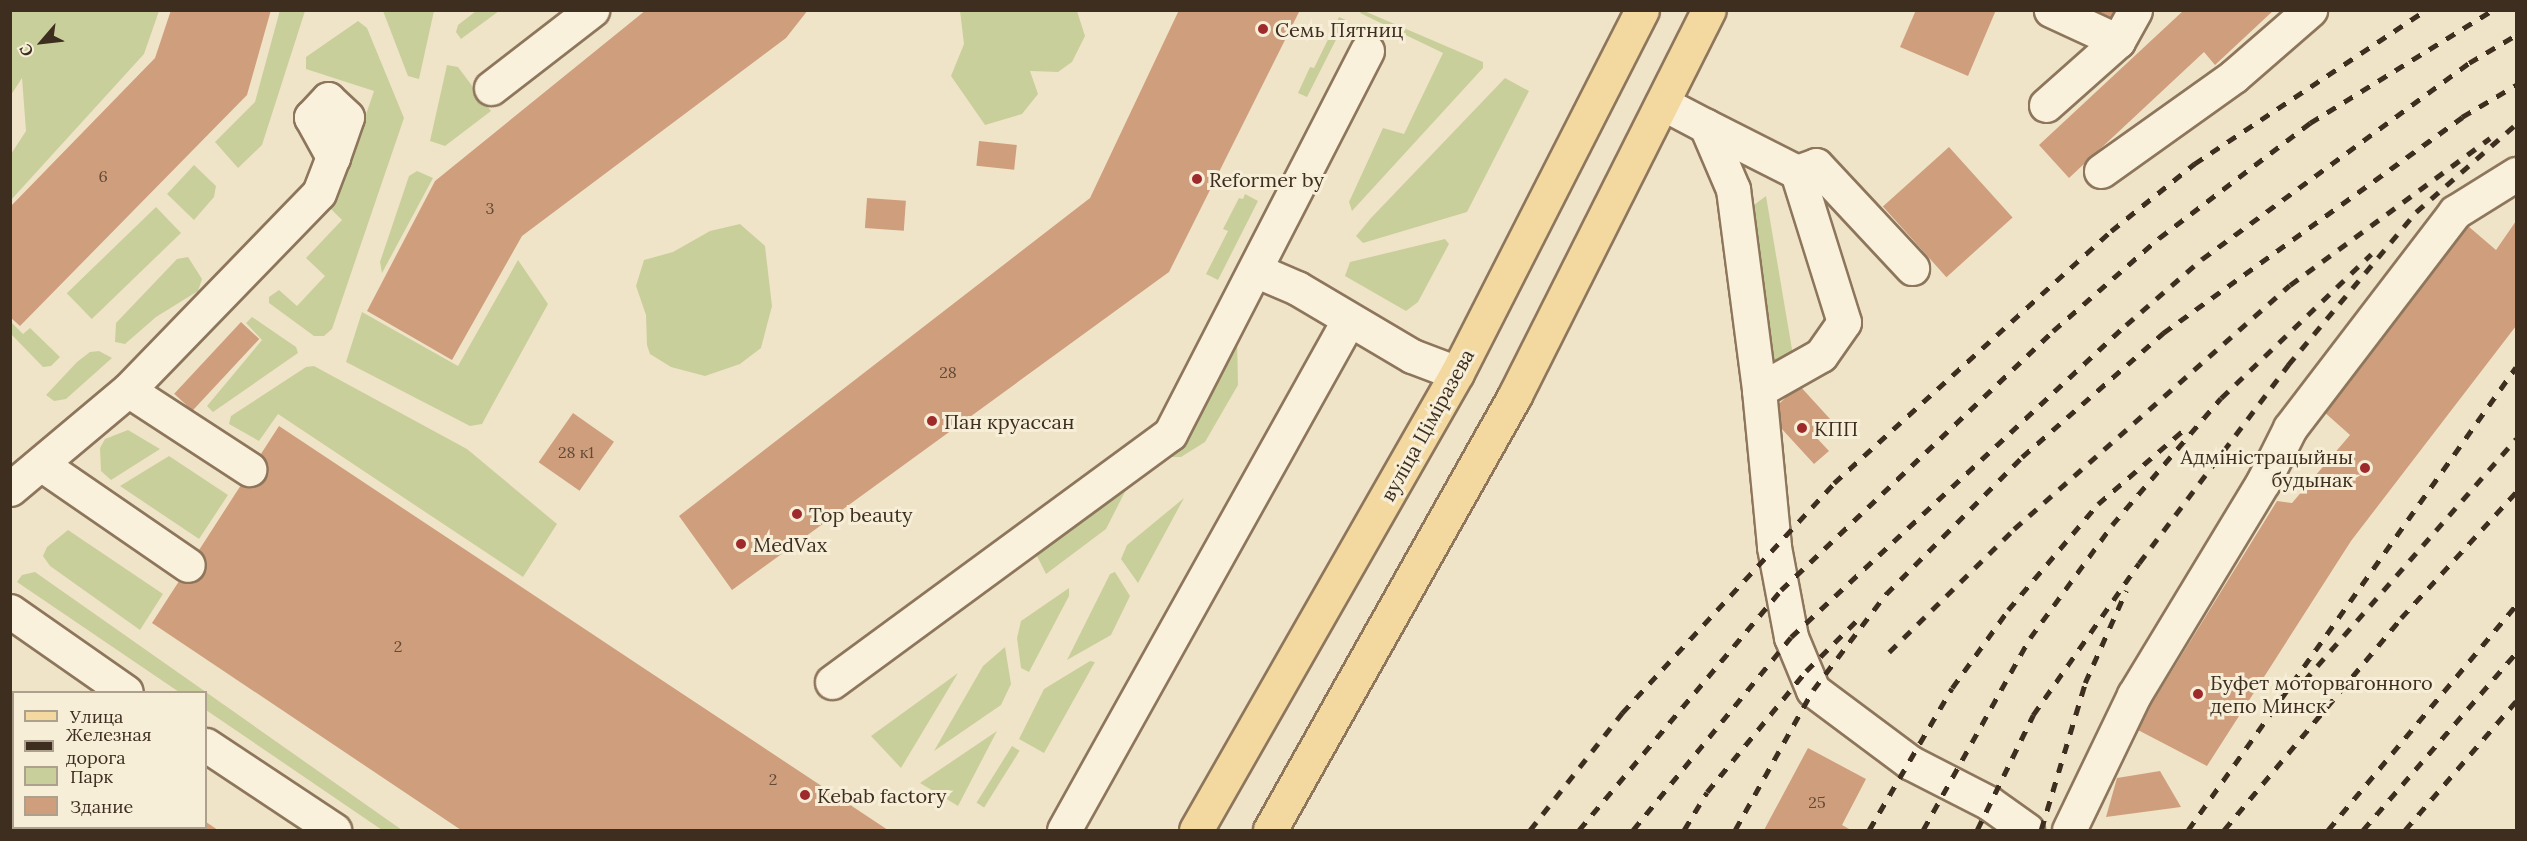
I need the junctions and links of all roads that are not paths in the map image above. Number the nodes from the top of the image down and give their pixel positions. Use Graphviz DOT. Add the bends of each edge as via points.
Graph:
graph roads {
  1 [pos="592,10"];
  2 [pos="1642,10"];
  3 [pos="1709,10"];
  4 [pos="2051,10"];
  5 [pos="2135,10"];
  6 [pos="2310,10"];
  7 [pos="2118,41"];
  8 [pos="1367,51"];
  9 [pos="491,88"];
  10 [pos="1664,104"];
  11 [pos="2046,105"];
  12 [pos="1706,126"];
  13 [pos="333,157"];
  14 [pos="2101,171"];
  15 [pos="1797,172"];
  16 [pos="2517,174"];
  17 [pos="1912,268"];
  18 [pos="1256,270"];
  19 [pos="1348,321"];
  20 [pos="1457,373"];
  21 [pos="128,390"];
  22 [pos="1759,390"];
  23 [pos="41,464"];
  24 [pos="249,469"];
  25 [pos="10,489"];
  26 [pos="188,565"];
  27 [pos="10,611"];
  28 [pos="832,682"];
  29 [pos="123,691"];
  30 [pos="207,746"];
  31 [pos="2018,828"];
  32 [pos="334,831"];
  33 [pos="1064,831"];
  34 [pos="1196,831"];
  35 [pos="1270,831"];
  36 [pos="2069,831"];
  1 -- 9 [label="street"];
  2 -- 20 [label="main road, вуліца Ціміразева"];
  3 -- 10 [label="main road"];
  4 -- 7 [label="street"];
  5 -- 7 [label="street"];
  6 -- 14 [label="street" via="2234,76"];
  7 -- 11 [label="street"];
  8 -- 18 [label="street"];
  10 -- 12 [label="street"];
  10 -- 35 [label="main road" via="1515,395"];
  12 -- 15 [label="street"];
  12 -- 22 [label="street" via="1733,189"];
  13 -- 21 [label="street" via="320,193"];
  15 -- 17 [label="street" via="1816,165"];
  15 -- 22 [label="street" via="1844,322 1821,355"];
  16 -- 36 [label="street" via="2455,212 2290,428 2264,482 2134,695"];
  18 -- 19 [label="street" via="1298,288"];
  18 -- 28 [label="street" via="1170,434"];
  19 -- 20 [label="street" via="1412,356"];
  19 -- 33 [label="street"];
  20 -- 34 [label="main road, вуліца Ціміразева"];
  21 -- 23 [label="street"];
  21 -- 24 [label="street"];
  22 -- 31 [label="street" via="1780,590 1791,637 1813,690 1911,763 1989,803"];
  23 -- 25 [label="street"];
  23 -- 26 [label="street"];
  27 -- 29 [label="street"];
  30 -- 32 [label="street"];
}
